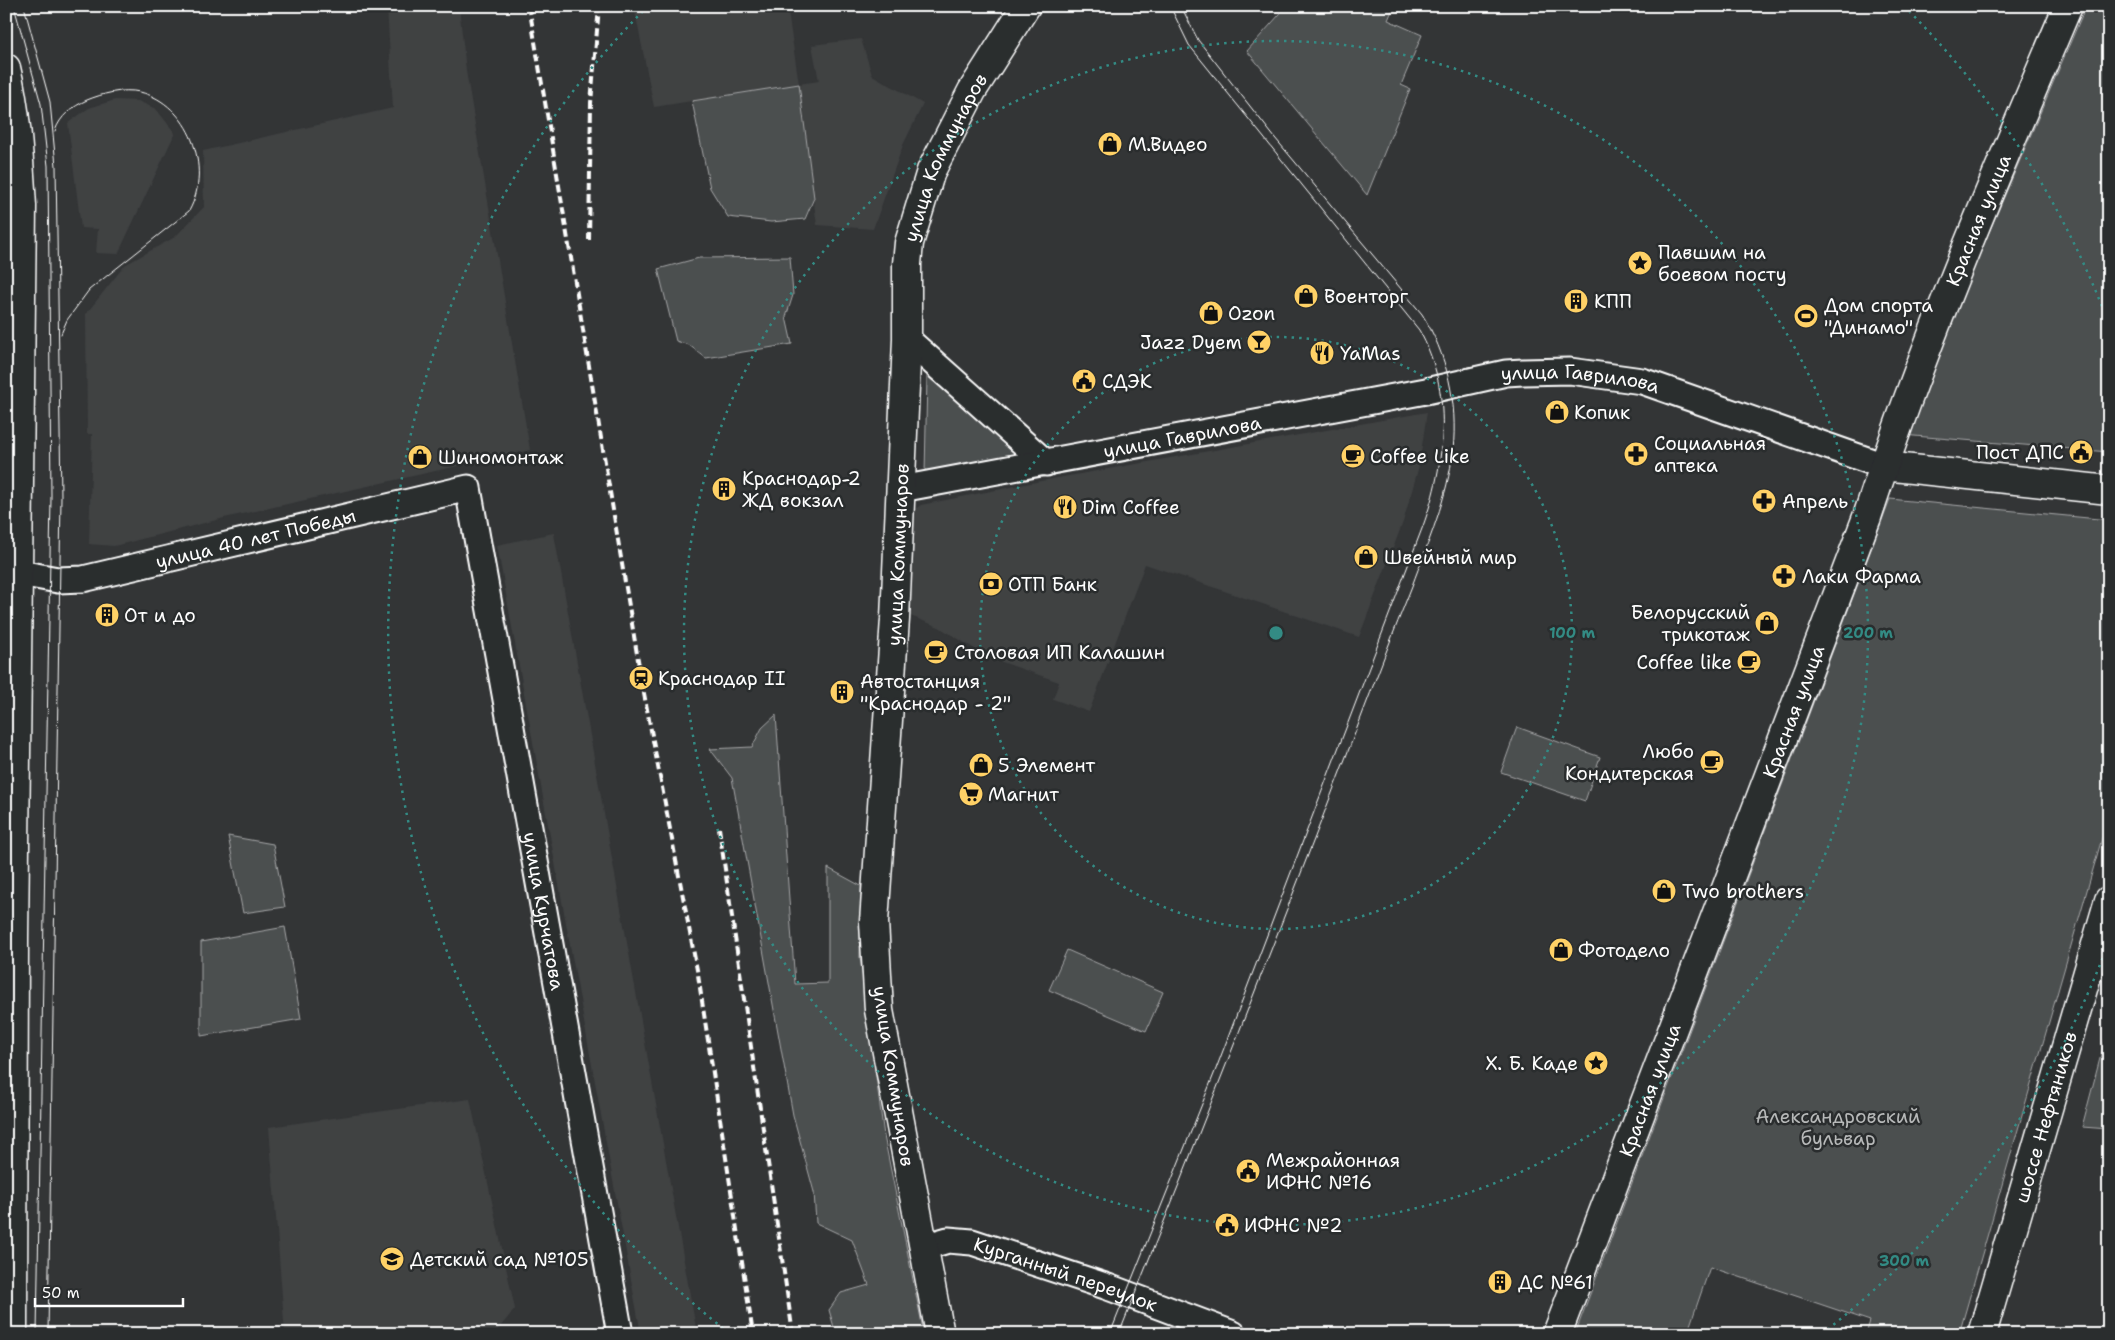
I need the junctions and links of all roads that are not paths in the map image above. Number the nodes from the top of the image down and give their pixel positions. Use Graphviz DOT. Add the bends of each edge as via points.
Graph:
graph roads {
  1 [pos="1026,6"];
  2 [pos="2068,6"];
  3 [pos="6,68"];
  4 [pos="906,339"];
  5 [pos="1046,463"];
  6 [pos="1884,466"];
  7 [pos="468,488"];
  8 [pos="901,490"];
  9 [pos="2109,490"];
  10 [pos="19,566"];
  11 [pos="2109,900"];
  12 [pos="924,1247"];
  13 [pos="13,1334"];
  14 [pos="620,1334"];
  15 [pos="940,1334"];
  16 [pos="1233,1334"];
  17 [pos="1558,1334"];
  18 [pos="1982,1334"];
  1 -- 4 [label="main road, улица Коммунаров" via="972,91 931,171 908,243"];
  2 -- 6 [label="main road, Красная улица" via="1954,275"];
  3 -- 10 [label="main road" via="12,91 22,206"];
  4 -- 5 [label="street"];
  4 -- 8 [label="main road, улица Коммунаров"];
  5 -- 6 [label="street, улица Гаврилова" via="1506,374 1570,371 1642,381"];
  5 -- 8 [label="street, улица Гаврилова"];
  6 -- 9 [label="main road, улица Гаврилова"];
  6 -- 17 [label="main road, Красная улица"];
  7 -- 10 [label="street, улица 40 лет Победы" via="83,579"];
  7 -- 14 [label="street, улица Курчатова"];
  8 -- 12 [label="main road, улица Коммунаров" via="874,922 879,1010"];
  10 -- 13 [label="main road"];
  11 -- 18 [label="main road, шоссе Нефтяников"];
  12 -- 15 [label="main road, улица Коммунаров"];
  12 -- 16 [label="street, Курганный переулок" via="948,1240 972,1242 1139,1298"];
}
